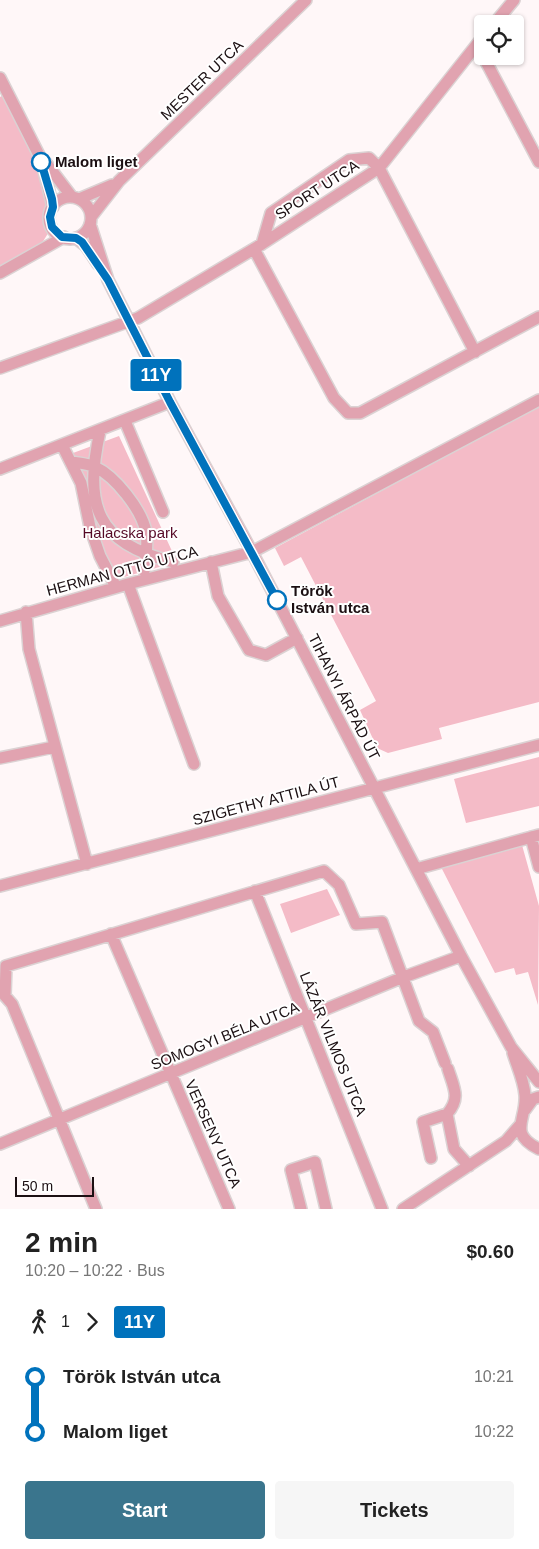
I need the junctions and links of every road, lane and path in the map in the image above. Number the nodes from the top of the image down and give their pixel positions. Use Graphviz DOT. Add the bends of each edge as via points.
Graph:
graph roads {
  1 [pos="306,0"];
  2 [pos="514,0"];
  3 [pos="502,15"];
  4 [pos="474,56"];
  5 [pos="490,65"];
  6 [pos="0,78"];
  7 [pos="36,147"];
  8 [pos="539,162"];
  9 [pos="379,168"];
  10 [pos="119,181"];
  11 [pos="76,198"];
  12 [pos="53,207"];
  13 [pos="91,220"];
  14 [pos="52,227"];
  15 [pos="70,238"];
  16 [pos="258,246"];
  17 [pos="30,256"];
  18 [pos="0,273"];
  19 [pos="108,280"];
  20 [pos="539,317"];
  21 [pos="128,322"];
  22 [pos="475,352"];
  23 [pos="0,368"];
  24 [pos="539,400"];
  25 [pos="170,402"];
  26 [pos="125,421"];
  27 [pos="100,431"];
  28 [pos="62,445"];
  29 [pos="72,462"];
  30 [pos="94,466"];
  31 [pos="0,469"];
  32 [pos="163,512"];
  33 [pos="252,552"];
  34 [pos="146,554"];
  35 [pos="173,562"];
  36 [pos="211,562"];
  37 [pos="144,571"];
  38 [pos="128,584"];
  39 [pos="116,587"];
  40 [pos="26,612"];
  41 [pos="0,621"];
  42 [pos="297,638"];
  43 [pos="539,745"];
  44 [pos="54,746"];
  45 [pos="0,758"];
  46 [pos="194,764"];
  47 [pos="374,788"];
  48 [pos="535,836"];
  49 [pos="87,864"];
  50 [pos="539,867"];
  51 [pos="416,869"];
  52 [pos="0,886"];
  53 [pos="255,891"];
  54 [pos="111,934"];
  55 [pos="461,956"];
  56 [pos="401,978"];
  57 [pos="3,997"];
  58 [pos="306,1019"];
  59 [pos="511,1046"];
  60 [pos="170,1074"];
  61 [pos="539,1082"];
  62 [pos="539,1097"];
  63 [pos="447,1114"];
  64 [pos="60,1120"];
  65 [pos="520,1121"];
  66 [pos="527,1143"];
  67 [pos="0,1144"];
  68 [pos="539,1149"];
  69 [pos="483,1157"];
  70 [pos="431,1158"];
  71 [pos="469,1166"];
  72 [pos="96,1209"];
  73 [pos="229,1209"];
  74 [pos="301,1209"];
  75 [pos="326,1209"];
  76 [pos="382,1209"];
  77 [pos="403,1209"];
  1 -- 10 [label="street, MESTER UTCA"];
  2 -- 3 [label="street"];
  4 -- 9 [label="street, SPORT UTCA"];
  5 -- 8 [label="street"];
  6 -- 7 [label="street, TIHANYI ÁRPÁD ÚT"];
  7 -- 11 [label="street, TIHANYI ÁRPÁD ÚT"];
  7 -- 12 [label="street, TIHANYI ÁRPÁD ÚT"];
  9 -- 16 [label="street, SPORT UTCA"];
  9 -- 16 [label="street" via="369,158 349,160 271,213"];
  9 -- 22 [label="street"];
  10 -- 11 [label="street, MESTER UTCA"];
  10 -- 13 [label="street, MESTER UTCA"];
  11 -- 12 [label="street" via="61,200"];
  11 -- 13 [label="street, TIHANYI ÁRPÁD ÚT" via="88,206"];
  12 -- 14 [label="street, TIHANYI ÁRPÁD ÚT"];
  13 -- 15 [label="street" via="85,233"];
  13 -- 19 [label="street, TIHANYI ÁRPÁD ÚT"];
  14 -- 15 [label="street, TIHANYI ÁRPÁD ÚT"];
  14 -- 17 [label="street"];
  15 -- 17 [label="street"];
  15 -- 19 [label="street, TIHANYI ÁRPÁD ÚT" via="86,246"];
  16 -- 21 [label="street, SPORT UTCA"];
  16 -- 22 [label="street" via="334,398 348,413 360,413"];
  17 -- 18 [label="street"];
  19 -- 21 [label="street, TIHANYI ÁRPÁD ÚT"];
  20 -- 22 [label="street"];
  21 -- 23 [label="street, SPORT UTCA"];
  21 -- 25 [label="street, TIHANYI ÁRPÁD ÚT"];
  24 -- 33 [label="street"];
  25 -- 26 [label="street"];
  25 -- 33 [label="street, TIHANYI ÁRPÁD ÚT"];
  26 -- 27 [label="street"];
  26 -- 32 [label="street"];
  27 -- 28 [label="street"];
  27 -- 30 [label="street"];
  28 -- 29 [label="street"];
  28 -- 31 [label="street"];
  29 -- 30 [label="street"];
  29 -- 39 [label="street" via="81,483 80,507"];
  30 -- 34 [label="street" via="125,492 138,512 146,532"];
  30 -- 34 [label="street" via="94,491 104,524 129,547"];
  33 -- 36 [label="street, HERMAN OTTÓ UTCA"];
  33 -- 42 [label="street, TIHANYI ÁRPÁD ÚT"];
  34 -- 35 [label="street"];
  34 -- 37 [label="street"];
  36 -- 38 [label="street, HERMAN OTTÓ UTCA"];
  36 -- 42 [label="street" via="211,584 249,650 262,661"];
  38 -- 39 [label="street, HERMAN OTTÓ UTCA"];
  38 -- 46 [label="street"];
  39 -- 40 [label="street, HERMAN OTTÓ UTCA"];
  40 -- 41 [label="street, HERMAN OTTÓ UTCA"];
  40 -- 44 [label="street" via="29,649"];
  42 -- 47 [label="street, TIHANYI ÁRPÁD ÚT"];
  43 -- 47 [label="street, SZIGETHY ATTILA ÚT"];
  44 -- 45 [label="street"];
  44 -- 49 [label="street"];
  47 -- 49 [label="street, SZIGETHY ATTILA ÚT"];
  47 -- 51 [label="street, TIHANYI ÁRPÁD ÚT"];
  48 -- 50 [label="street"];
  48 -- 51 [label="street"];
  49 -- 52 [label="street, SZIGETHY ATTILA ÚT"];
  51 -- 55 [label="street, TIHANYI ÁRPÁD ÚT"];
  53 -- 54 [label="street"];
  53 -- 56 [label="street" via="324,871 339,885 356,924 382,922"];
  53 -- 58 [label="street, LÁZÁR VILMOS UTCA"];
  54 -- 57 [label="street" via="6,966"];
  54 -- 60 [label="street, VERSENY UTCA"];
  55 -- 56 [label="street, SOMOGYI BÉLA UTCA"];
  55 -- 59 [label="street, TIHANYI ÁRPÁD ÚT"];
  56 -- 58 [label="street, SOMOGYI BÉLA UTCA"];
  56 -- 63 [label="street" via="419,1021 433,1032 447,1066 456,1098"];
  57 -- 64 [label="street" via="12,1004"];
  58 -- 60 [label="street, SOMOGYI BÉLA UTCA"];
  58 -- 76 [label="street, LÁZÁR VILMOS UTCA"];
  59 -- 61 [label="street, TIHANYI ÁRPÁD ÚT"];
  59 -- 65 [label="street, TIHANYI ÁRPÁD ÚT" via="525,1096"];
  60 -- 64 [label="street, SOMOGYI BÉLA UTCA"];
  60 -- 73 [label="street, VERSENY UTCA"];
  62 -- 65 [label="street" via="533,1099"];
  63 -- 70 [label="street" via="423,1122"];
  63 -- 71 [label="street" via="454,1149"];
  64 -- 67 [label="street, SOMOGYI BÉLA UTCA"];
  64 -- 72 [label="street"];
  65 -- 66 [label="street"];
  65 -- 69 [label="street" via="506,1141"];
  66 -- 68 [label="street"];
  66 -- 69 [label="street" via="507,1145"];
  69 -- 71 [label="street"];
  71 -- 77 [label="street"];
  74 -- 75 [label="street" via="292,1170 315,1162"];
}
